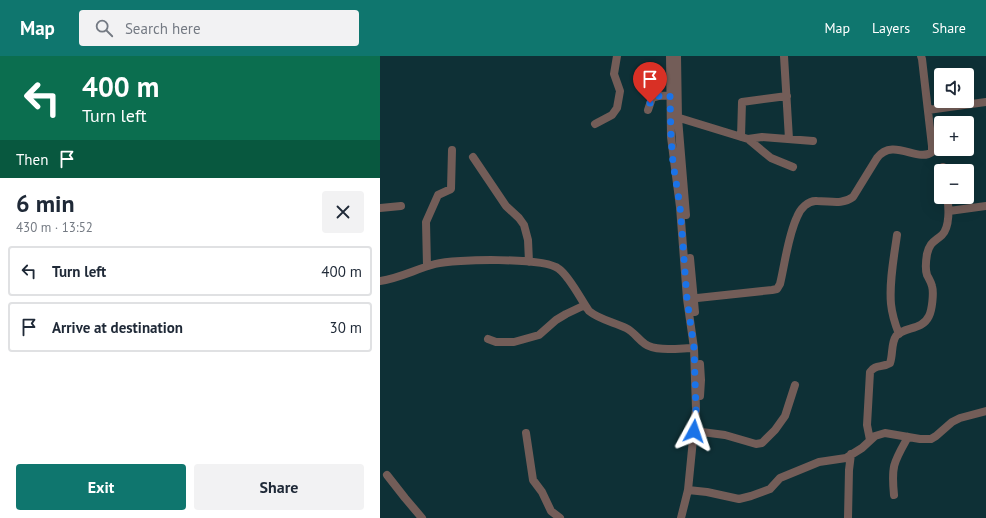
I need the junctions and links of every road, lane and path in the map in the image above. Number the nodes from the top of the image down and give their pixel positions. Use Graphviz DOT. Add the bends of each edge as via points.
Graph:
graph roads {
  1 [pos="617,56"];
  2 [pos="670,56"];
  3 [pos="678,56"];
  4 [pos="784,56"];
  5 [pos="921,56"];
  6 [pos="674,77"];
  7 [pos="670,95"];
  8 [pos="787,96"];
  9 [pos="986,102"];
  10 [pos="648,110"];
  11 [pos="928,110"];
  12 [pos="674,117"];
  13 [pos="595,124"];
  14 [pos="744,138"];
  15 [pos="789,139"];
  16 [pos="813,141"];
  17 [pos="452,150"];
  18 [pos="473,157"];
  19 [pos="793,167"];
  20 [pos="948,204"];
  21 [pos="401,206"];
  22 [pos="986,206"];
  23 [pos="380,208"];
  24 [pos="949,210"];
  25 [pos="897,235"];
  26 [pos="529,262"];
  27 [pos="427,266"];
  28 [pos="380,281"];
  29 [pos="690,299"];
  30 [pos="585,306"];
  31 [pos="899,334"];
  32 [pos="488,339"];
  33 [pos="694,348"];
  34 [pos="795,385"];
  35 [pos="986,411"];
  36 [pos="696,431"];
  37 [pos="526,433"];
  38 [pos="908,437"];
  39 [pos="870,440"];
  40 [pos="851,454"];
  41 [pos="387,475"];
  42 [pos="690,490"];
  43 [pos="894,495"];
  44 [pos="422,518"];
  45 [pos="560,518"];
  46 [pos="681,518"];
  47 [pos="685,518"];
  48 [pos="848,518"];
  1 -- 13 [label="street" via="614,74 620,90 617,108 612,116"];
  2 -- 6 [label="street"];
  3 -- 6 [label="street"];
  4 -- 8 [label="street"];
  5 -- 11 [label="street"];
  6 -- 7 [label="street"];
  6 -- 12 [label="street"];
  7 -- 10 [label="street" via="652,98"];
  7 -- 12 [label="street"];
  8 -- 14 [label="street" via="742,102"];
  8 -- 15 [label="street"];
  9 -- 11 [label="street"];
  11 -- 29 [label="street" via="932,152 928,155 903,151 881,153 848,200 811,201 806,204 797,216 780,284 776,289"];
  12 -- 14 [label="street"];
  12 -- 29 [label="street" via="671,137"];
  14 -- 15 [label="street"];
  14 -- 19 [label="street" via="771,158"];
  15 -- 16 [label="street"];
  17 -- 27 [label="street" via="451,189 438,195 426,222"];
  18 -- 26 [label="street" via="506,206 524,225"];
  20 -- 24 [label="street"];
  21 -- 23 [label="street"];
  22 -- 24 [label="street"];
  24 -- 31 [label="street" via="945,230 932,242 927,254 927,275 933,287 931,311 923,325"];
  25 -- 31 [label="street" via="891,302 892,315"];
  26 -- 27 [label="street" via="463,260"];
  26 -- 30 [label="street" via="553,265 560,269"];
  27 -- 28 [label="street" via="398,278"];
  29 -- 33 [label="street"];
  29 -- 36 [label="street" via="701,380"];
  30 -- 32 [label="street" via="556,320 539,335 514,342 496,342"];
  30 -- 33 [label="street" via="595,316 632,331 651,347"];
  31 -- 39 [label="street" via="894,341 890,363 876,366 870,372 867,425"];
  33 -- 36 [label="street"];
  34 -- 36 [label="street" via="785,416 762,443 756,444 725,435"];
  35 -- 38 [label="street" via="960,418 931,438"];
  36 -- 42 [label="street"];
  37 -- 45 [label="street" via="533,480 551,511"];
  38 -- 39 [label="street" via="885,433"];
  38 -- 43 [label="street" via="893,469"];
  39 -- 40 [label="street"];
  40 -- 42 [label="street" via="846,458 819,462 780,478 770,489 745,498"];
  40 -- 48 [label="street"];
  41 -- 44 [label="street"];
  42 -- 46 [label="street"];
  42 -- 47 [label="street"];
}
